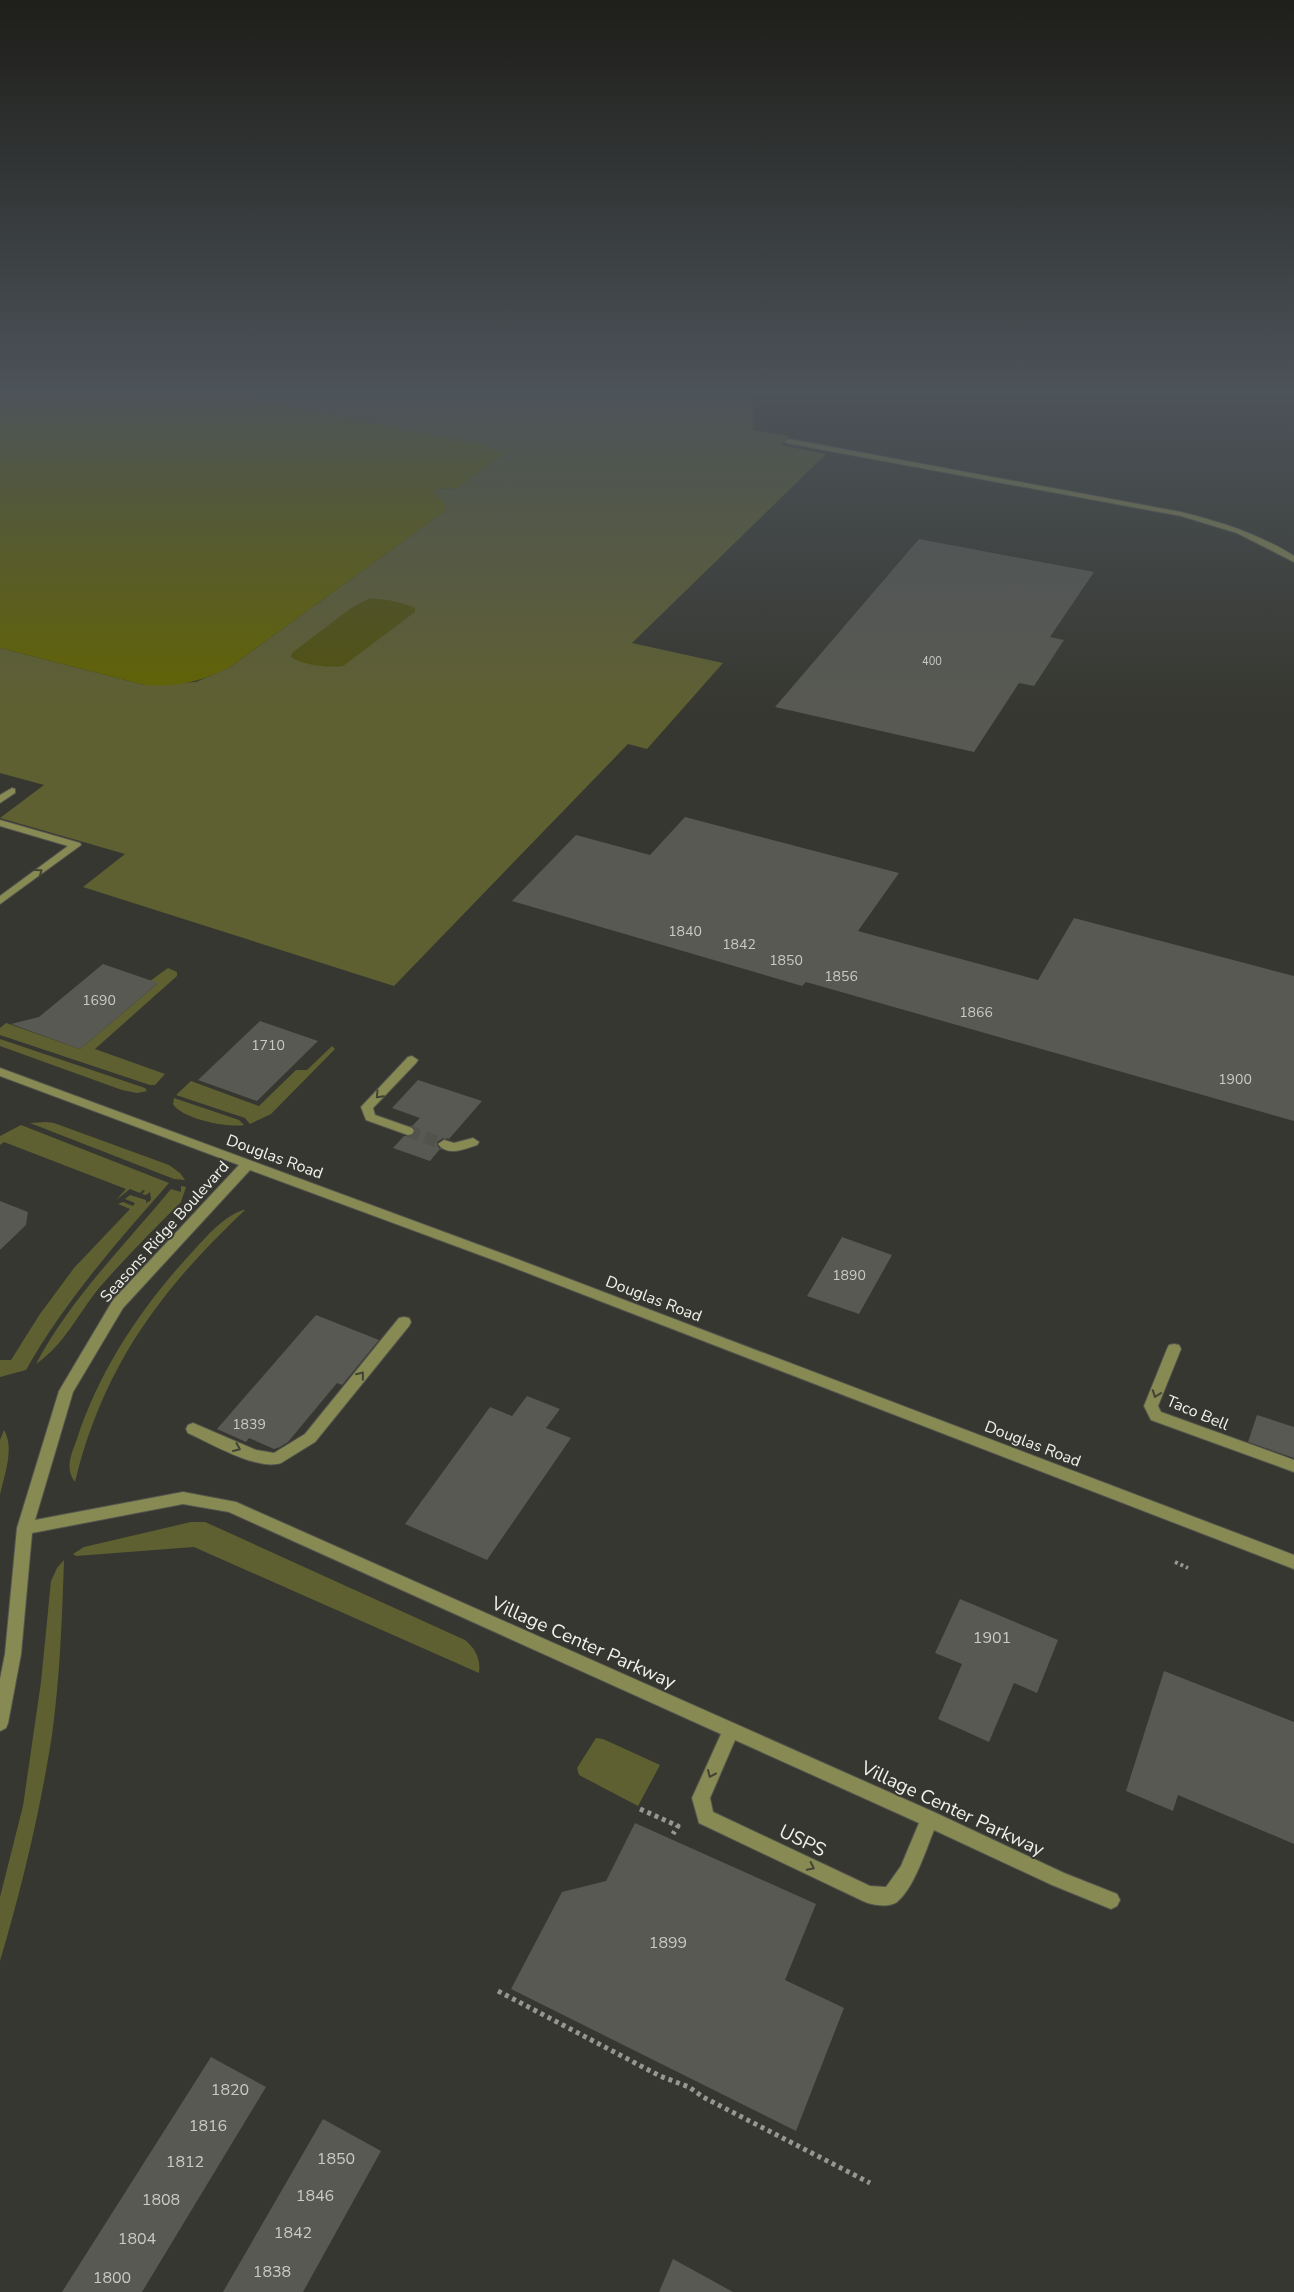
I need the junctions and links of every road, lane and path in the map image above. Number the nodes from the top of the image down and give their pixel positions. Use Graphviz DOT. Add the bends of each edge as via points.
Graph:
graph roads {
  1 [pos="1100,499"];
  2 [pos="1294,560"];
  3 [pos="12,791"];
  4 [pos="0,800"];
  5 [pos="0,823"];
  6 [pos="0,901"];
  7 [pos="412,1060"];
  8 [pos="0,1072"];
  9 [pos="408,1131"];
  10 [pos="473,1142"];
  11 [pos="444,1144"];
  12 [pos="247,1165"];
  13 [pos="404,1322"];
  14 [pos="1174,1348"];
  15 [pos="193,1428"];
  16 [pos="1294,1466"];
  17 [pos="25,1528"];
  18 [pos="1175,1562"];
  19 [pos="1294,1562"];
  20 [pos="1188,1568"];
  21 [pos="0,1723"];
  22 [pos="731,1730"];
  23 [pos="640,1809"];
  24 [pos="930,1819"];
  25 [pos="673,1834"];
  26 [pos="1111,1900"];
  27 [pos="498,1992"];
  28 [pos="870,2183"];
  1 -- 2 [label="street" via="1224,525"];
  3 -- 4 [label="street"];
  6 -- 5 [label="street, one-way" via="76,845"];
  7 -- 9 [label="street, one-way" via="367,1108 370,1118"];
  8 -- 12 [label="street, Douglas Road"];
  10 -- 11 [label="street" via="453,1148"];
  12 -- 17 [label="street, Seasons Ridge Boulevard" via="118,1304 66,1391"];
  12 -- 19 [label="street, Douglas Road" via="504,1259"];
  15 -- 13 [label="street, one-way" via="254,1456 276,1459 310,1438"];
  14 -- 16 [label="street, Taco Bell, one-way" via="1151,1406 1156,1416"];
  17 -- 21 [label="street, Seasons Ridge Boulevard" via="13,1654"];
  17 -- 22 [label="street, Village Center Parkway" via="183,1498 231,1506"];
  18 -- 20 [label="path"];
  22 -- 24 [label="street, Village Center Parkway"];
  22 -- 24 [label="street, USPS, one-way" via="701,1798 705,1817 868,1895 890,1896 908,1872"];
  23 -- 25 [label="path" via="678,1826"];
  24 -- 26 [label="street, Village Center Parkway"];
  27 -- 28 [label="path" via="660,2076 689,2087"];
}
